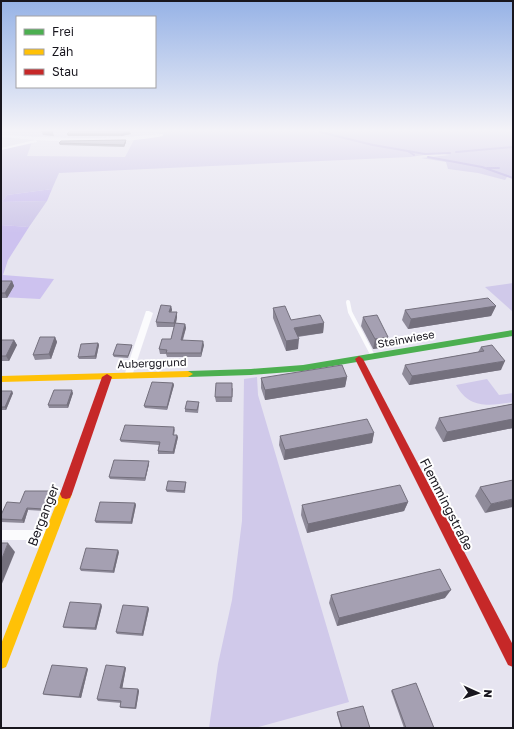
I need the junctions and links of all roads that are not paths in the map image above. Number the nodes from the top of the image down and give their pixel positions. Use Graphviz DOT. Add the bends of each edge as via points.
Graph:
graph roads {
  1 [pos="348,302"];
  2 [pos="149,314"];
  3 [pos="513,333"];
  4 [pos="374,356"];
  5 [pos="358,359"];
  6 [pos="303,368"];
  7 [pos="128,376"];
  8 [pos="107,377"];
  9 [pos="1,379"];
  10 [pos="1,535"];
  11 [pos="50,535"];
  12 [pos="513,660"];
  13 [pos="1,662"];
  1 -- 4 [label="lane" via="350,312"];
  2 -- 7 [label="street"];
  3 -- 4 [label="street, Steinwiese"];
  4 -- 5 [label="street, Steinwiese"];
  5 -- 6 [label="street, Steinwiese"];
  5 -- 12 [label="street, Flemmingstraße"];
  6 -- 7 [label="street, Auberggrund"];
  7 -- 8 [label="street, Auberggrund"];
  8 -- 9 [label="street, Auberggrund"];
  8 -- 11 [label="street, Berganger"];
  10 -- 11 [label="street"];
  11 -- 13 [label="street, Berganger"];
}
